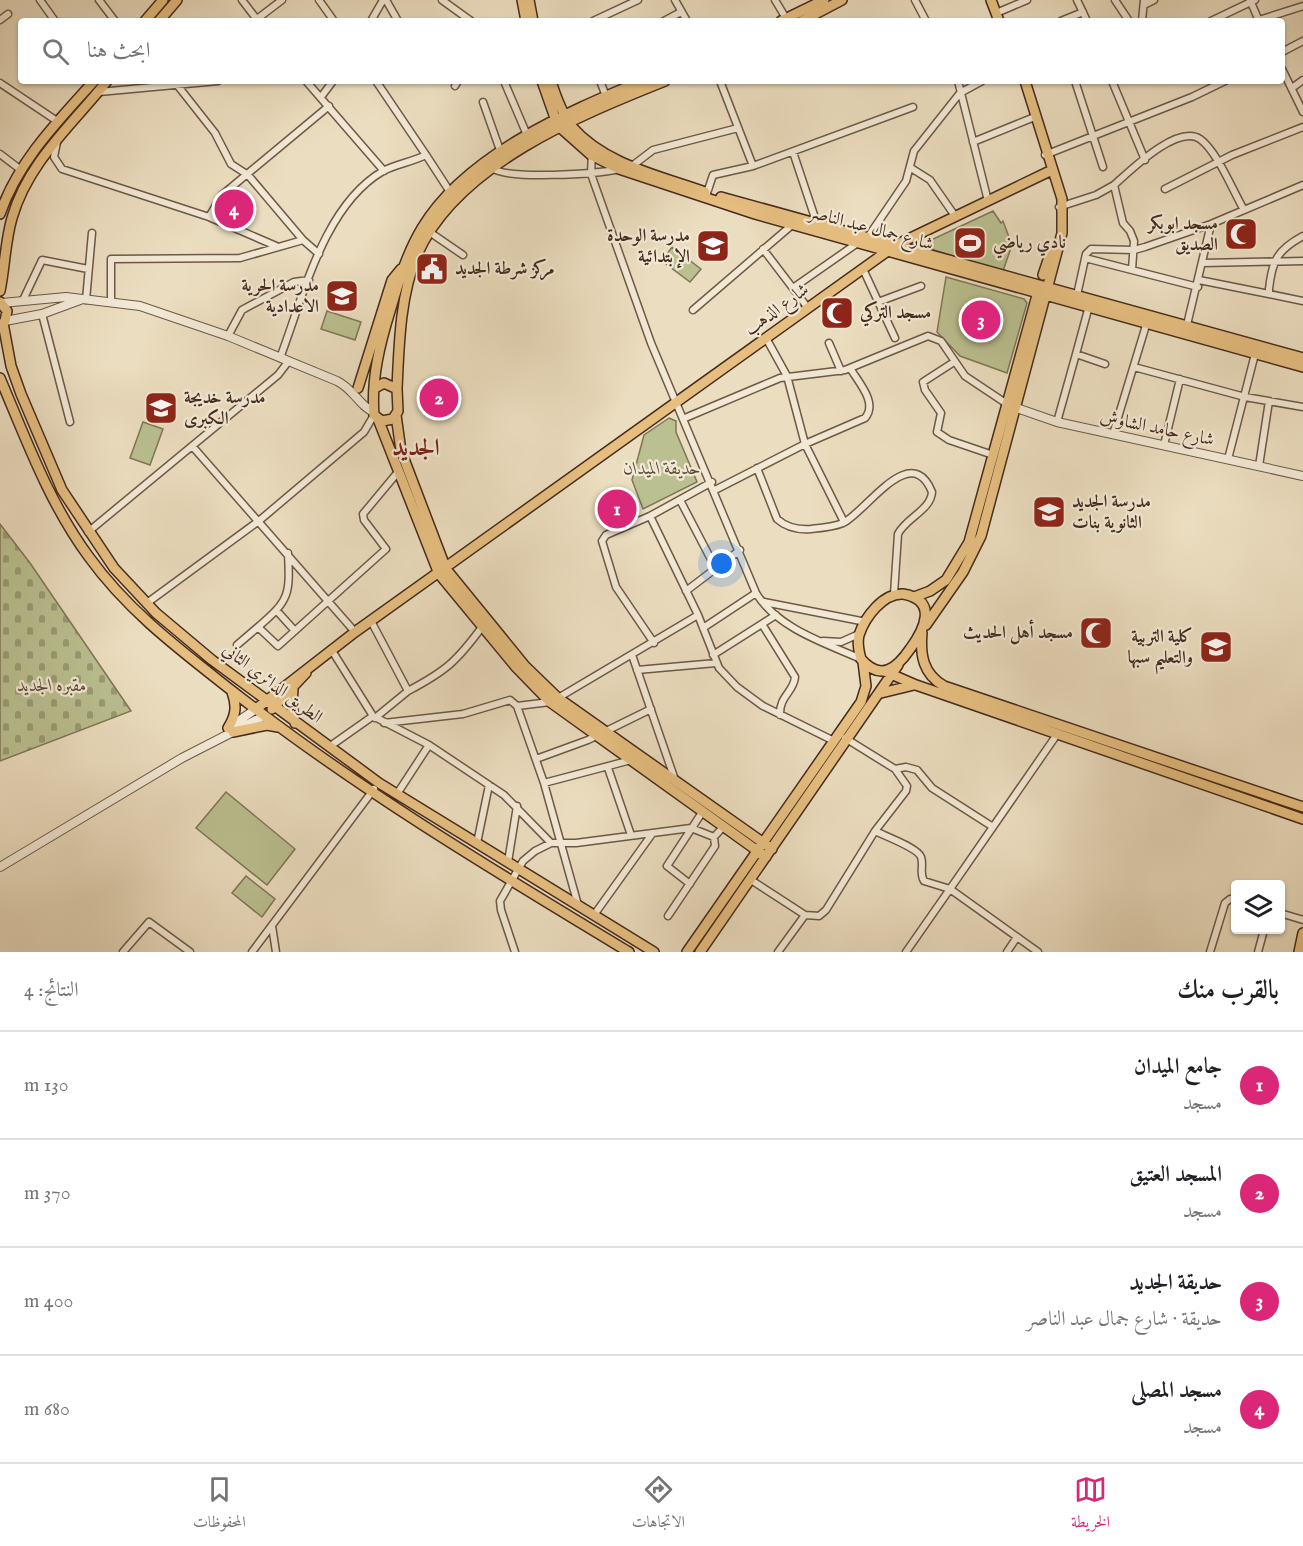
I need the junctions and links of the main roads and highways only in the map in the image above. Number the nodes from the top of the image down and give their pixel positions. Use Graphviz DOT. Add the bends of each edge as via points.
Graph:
graph roads {
  1 [pos="163,0"];
  2 [pos="177,0"];
  3 [pos="824,0"];
  4 [pos="842,0"];
  5 [pos="991,0"];
  6 [pos="997,0"];
  7 [pos="526,1"];
  8 [pos="1000,16"];
  9 [pos="148,18"];
  10 [pos="162,18"];
  11 [pos="526,18"];
  12 [pos="532,18"];
  13 [pos="789,18"];
  14 [pos="808,18"];
  15 [pos="91,84"];
  16 [pos="105,84"];
  17 [pos="544,84"];
  18 [pos="552,84"];
  19 [pos="635,84"];
  20 [pos="657,84"];
  21 [pos="1021,84"];
  22 [pos="1026,84"];
  23 [pos="562,120"];
  24 [pos="592,151"];
  25 [pos="1047,154"];
  26 [pos="490,166"];
  27 [pos="1050,171"];
  28 [pos="1061,207"];
  29 [pos="0,214"];
  30 [pos="426,229"];
  31 [pos="923,232"];
  32 [pos="863,240"];
  33 [pos="893,248"];
  34 [pos="924,252"];
  35 [pos="403,268"];
  36 [pos="1043,275"];
  37 [pos="1043,290"];
  38 [pos="0,291"];
  39 [pos="1,303"];
  40 [pos="3,323"];
  41 [pos="1186,330"];
  42 [pos="1303,358"];
  43 [pos="1303,367"];
  44 [pos="0,378"];
  45 [pos="355,389"];
  46 [pos="397,389"];
  47 [pos="374,390"];
  48 [pos="1011,406"];
  49 [pos="375,415"];
  50 [pos="396,415"];
  51 [pos="442,572"];
  52 [pos="914,597"];
  53 [pos="924,629"];
  54 [pos="862,661"];
  55 [pos="888,673"];
  56 [pos="916,684"];
  57 [pos="250,687"];
  58 [pos="291,687"];
  59 [pos="231,689"];
  60 [pos="879,694"];
  61 [pos="554,700"];
  62 [pos="271,704"];
  63 [pos="256,710"];
  64 [pos="264,716"];
  65 [pos="295,723"];
  66 [pos="280,727"];
  67 [pos="601,733"];
  68 [pos="840,738"];
  69 [pos="1303,807"];
  70 [pos="1303,819"];
  71 [pos="765,850"];
  72 [pos="1303,933"];
  73 [pos="629,952"];
  74 [pos="654,952"];
  75 [pos="687,952"];
  76 [pos="699,952"];
  77 [pos="1299,952"];
  1 -- 9 [label="main road"];
  2 -- 10 [label="main road"];
  3 -- 13 [label="main road"];
  4 -- 14 [label="main road"];
  5 -- 8 [label="main road"];
  6 -- 8 [label="main road"];
  7 -- 11 [label="main road"];
  7 -- 12 [label="main road"];
  15 -- 29 [label="main road" via="21,170"];
  16 -- 38 [label="main road" via="34,168 19,197 9,231"];
  17 -- 23 [label="main road, شارع جمال عبد الناصر"];
  18 -- 23 [label="main road, شارع جمال عبد الناصر"];
  19 -- 23 [label="main road"];
  20 -- 23 [label="main road"];
  21 -- 25 [label="main road"];
  22 -- 25 [label="main road"];
  23 -- 24 [label="main road, شارع جمال عبد الناصر"];
  23 -- 26 [label="main road"];
  23 -- 26 [label="main road" via="527,135"];
  24 -- 32 [label="main road, شارع جمال عبد الناصر" via="707,193"];
  24 -- 32 [label="main road, شارع جمال عبد الناصر" via="619,170 792,225"];
  25 -- 27 [label="main road"];
  25 -- 28 [label="main road"];
  26 -- 30 [label="main road" via="453,196"];
  27 -- 28 [label="main road"];
  27 -- 31 [label="main road, شارع الذهب"];
  28 -- 36 [label="main road"];
  28 -- 37 [label="main road" via="1062,233"];
  30 -- 35 [label="main road"];
  30 -- 46 [label="main road" via="405,296"];
  31 -- 33 [label="main road, شارع الذهب"];
  31 -- 34 [label="main road" via="920,242"];
  32 -- 33 [label="main road, شارع جمال عبد الناصر"];
  33 -- 34 [label="main road, شارع جمال عبد الناصر"];
  33 -- 37 [label="main road, شارع جمال عبد الناصر"];
  33 -- 51 [label="main road, شارع الذهب"];
  34 -- 37 [label="main road, شارع جمال عبد الناصر"];
  35 -- 45 [label="main road" via="392,280"];
  35 -- 47 [label="main road" via="378,356"];
  37 -- 41 [label="main road, شارع جمال عبد الناصر" via="1089,306"];
  37 -- 41 [label="main road, شارع جمال عبد الناصر" via="1077,295"];
  37 -- 48 [label="main road"];
  39 -- 40 [label="main road, الطريق الدائري الثاني" via="7,311"];
  40 -- 57 [label="main road, الطريق الدائري الثاني" via="21,394 62,490 88,533 114,568 178,633"];
  41 -- 42 [label="main road, شارع جمال عبد الناصر"];
  41 -- 43 [label="main road, شارع جمال عبد الناصر"];
  44 -- 59 [label="main road, الطريق الدائري الثاني" via="44,480 90,558 152,627"];
  46 -- 47 [label="main road" via="384,383"];
  46 -- 50 [label="main road"];
  47 -- 49 [label="main road"];
  48 -- 52 [label="main road" via="963,556 946,580"];
  48 -- 53 [label="main road" via="976,548"];
  49 -- 50 [label="main road" via="388,421"];
  49 -- 51 [label="main road"];
  50 -- 51 [label="main road" via="401,451"];
  51 -- 58 [label="main road, شارع الذهب" via="332,649"];
  51 -- 61 [label="main road"];
  51 -- 61 [label="main road" via="482,627"];
  52 -- 53 [label="main road" via="923,609"];
  52 -- 54 [label="main road" via="894,594 883,600 860,634"];
  53 -- 55 [label="main road"];
  53 -- 69 [label="main road" via="922,657 929,673 944,686"];
  54 -- 55 [label="main road"];
  54 -- 68 [label="main road" via="865,693"];
  55 -- 56 [label="main road"];
  55 -- 60 [label="main road"];
  56 -- 60 [label="main road"];
  56 -- 70 [label="main road"];
  57 -- 58 [label="main road"];
  57 -- 62 [label="main road, الطريق الدائري الثاني"];
  58 -- 62 [label="main road, شارع الذهب"];
  58 -- 65 [label="main road"];
  59 -- 63 [label="main road, الطريق الدائري الثاني"];
  59 -- 66 [label="main road" via="236,710 231,730"];
  60 -- 68 [label="main road"];
  61 -- 67 [label="main road"];
  62 -- 63 [label="main road"];
  62 -- 64 [label="main road"];
  62 -- 65 [label="main road, الطريق الدائري الثاني"];
  63 -- 64 [label="main road, الطريق الدائري الثاني"];
  64 -- 66 [label="main road, الطريق الدائري الثاني"];
  65 -- 74 [label="main road, الطريق الدائري الثاني" via="379,783"];
  66 -- 73 [label="main road, الطريق الدائري الثاني" via="372,793"];
  67 -- 71 [label="main road" via="675,780"];
  67 -- 71 [label="main road" via="630,760"];
  68 -- 71 [label="main road"];
  71 -- 75 [label="main road"];
  71 -- 76 [label="main road" via="751,880"];
  72 -- 77 [label="main road"];
}
